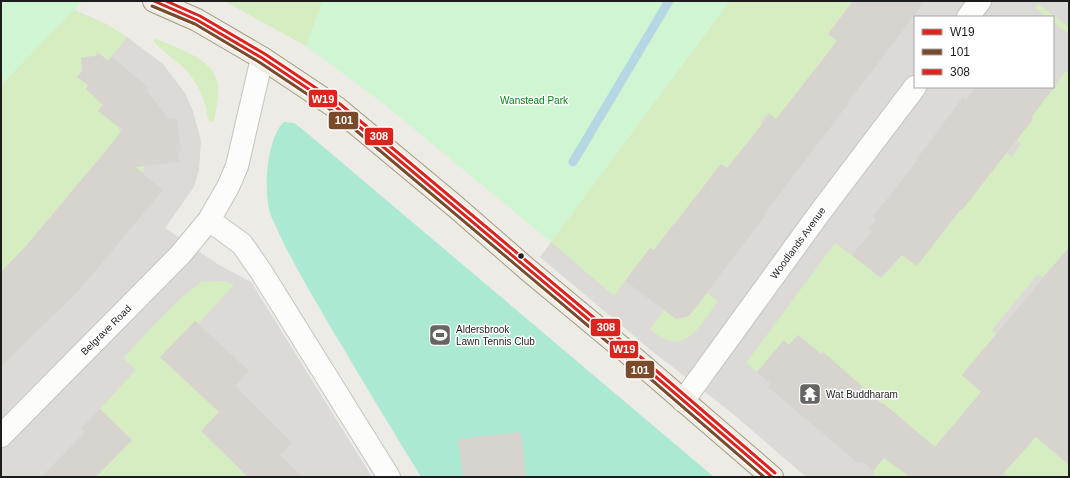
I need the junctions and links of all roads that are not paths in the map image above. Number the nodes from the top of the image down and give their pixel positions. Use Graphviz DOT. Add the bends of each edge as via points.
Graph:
graph roads {
  1 [pos="154,1"];
  2 [pos="980,1"];
  3 [pos="969,16"];
  4 [pos="262,58"];
  5 [pos="914,88"];
  6 [pos="209,220"];
  7 [pos="683,401"];
  8 [pos="1,436"];
  9 [pos="390,477"];
  10 [pos="772,477"];
  1 -- 4 [label="main road" via="197,20"];
  2 -- 3 [label="street"];
  4 -- 6 [label="street, Belgrave Road" via="237,166"];
  4 -- 7 [label="main road" via="337,108"];
  5 -- 7 [label="street, Woodlands Avenue"];
  6 -- 8 [label="street, Belgrave Road" via="180,255"];
  6 -- 9 [label="street" via="242,244"];
  7 -- 10 [label="main road"];
}
